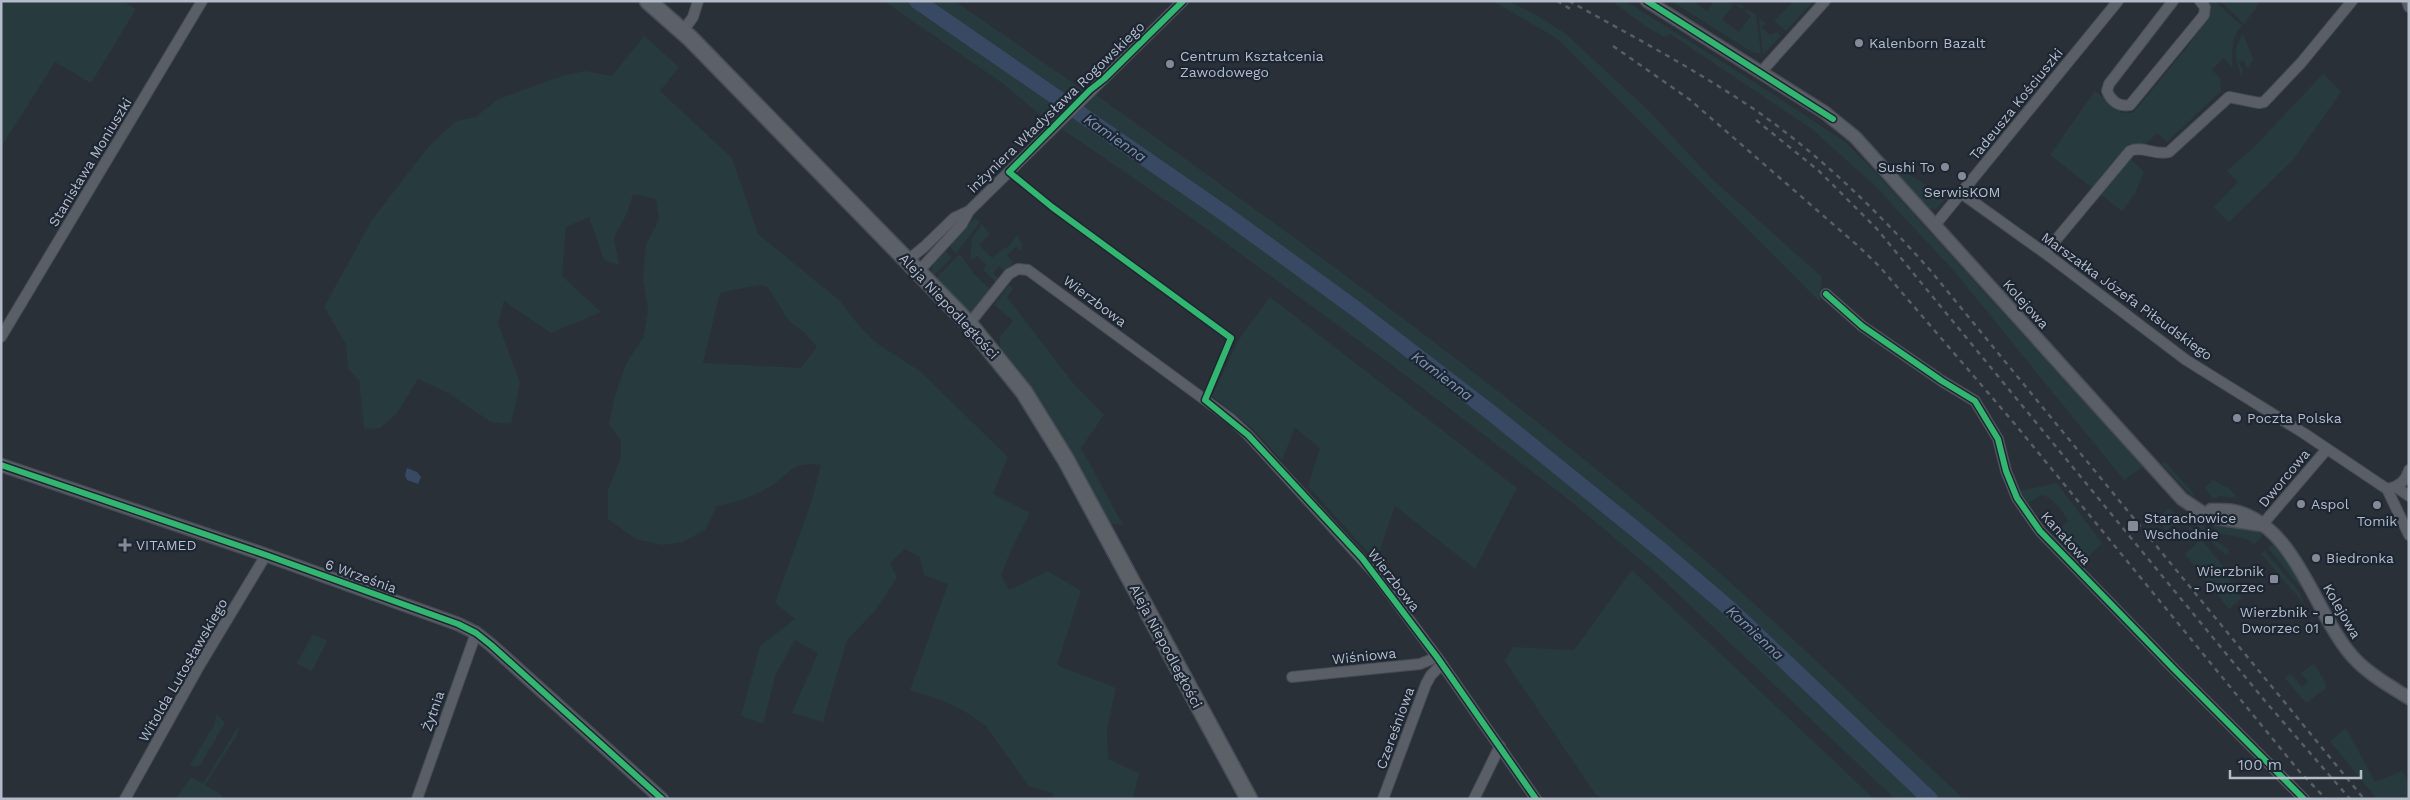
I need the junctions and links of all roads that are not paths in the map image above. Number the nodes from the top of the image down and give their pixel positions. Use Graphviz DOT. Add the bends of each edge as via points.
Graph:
graph roads {
  1 [pos="202,1"];
  2 [pos="648,1"];
  3 [pos="698,1"];
  4 [pos="1183,1"];
  5 [pos="1647,1"];
  6 [pos="1826,1"];
  7 [pos="2118,1"];
  8 [pos="2173,1"];
  9 [pos="2200,1"];
  10 [pos="2352,1"];
  11 [pos="2407,1"];
  12 [pos="2409,7"];
  13 [pos="683,31"];
  14 [pos="1761,72"];
  15 [pos="1961,193"];
  16 [pos="969,211"];
  17 [pos="1935,225"];
  18 [pos="2045,253"];
  19 [pos="912,266"];
  20 [pos="1826,294"];
  21 [pos="969,324"];
  22 [pos="1,337"];
  23 [pos="2327,449"];
  24 [pos="1,465"];
  25 [pos="2409,470"];
  26 [pos="2387,487"];
  27 [pos="2409,496"];
  28 [pos="2262,525"];
  29 [pos="2409,535"];
  30 [pos="266,555"];
  31 [pos="476,633"];
  32 [pos="1438,663"];
  33 [pos="1292,677"];
  34 [pos="2409,698"];
  35 [pos="1500,746"];
  36 [pos="125,799"];
  37 [pos="418,799"];
  38 [pos="662,799"];
  39 [pos="1249,799"];
  40 [pos="1383,799"];
  41 [pos="1474,799"];
  42 [pos="1536,799"];
  43 [pos="2304,799"];
  1 -- 22 [label="street, Stanisława Moniuszki"];
  2 -- 13 [label="main road, Aleja Niepodległości"];
  3 -- 13 [label="street" via="693,17"];
  4 -- 16 [label="street, inżyniera Władysława Rogowskiego"];
  5 -- 14 [label="street"];
  6 -- 14 [label="street"];
  7 -- 15 [label="street, Tadeusza Kościuszki"];
  8 -- 9 [label="street" via="2109,84 2107,92 2120,105 2130,105 2204,15 2205,7"];
  10 -- 18 [label="street" via="2264,102 2229,97 2166,153 2130,151"];
  11 -- 12 [label="street"];
  13 -- 19 [label="main road, Aleja Niepodległości"];
  14 -- 17 [label="street, Kolejowa" via="1855,136"];
  15 -- 17 [label="street, Tadeusza Kościuszki"];
  15 -- 18 [label="street, Marszałka Józefa Piłsudskiego"];
  16 -- 19 [label="street, inżyniera Władysława Rogowskiego" via="962,224"];
  16 -- 19 [label="street, inżyniera Władysława Rogowskiego" via="954,218 924,248"];
  17 -- 28 [label="street, Kolejowa" via="2182,499 2196,510 2238,512"];
  18 -- 23 [label="street, Marszałka Józefa Piłsudskiego" via="2186,360"];
  19 -- 21 [label="main road, Aleja Niepodległości"];
  20 -- 43 [label="street, Kanałowa" via="1862,326 1975,401 1998,439 2017,498 2040,531"];
  21 -- 32 [label="street, Wierzbowa" via="1012,272 1022,269 1037,275 1238,425 1362,558"];
  21 -- 39 [label="main road, Aleja Niepodległości" via="1024,392 1049,431"];
  23 -- 26 [label="street, Marszałka Józefa Piłsudskiego"];
  23 -- 28 [label="street, Dworcowa"];
  24 -- 30 [label="street, 6 Września"];
  25 -- 26 [label="street" via="2407,478"];
  26 -- 27 [label="street, Marszałka Józefa Piłsudskiego"];
  26 -- 29 [label="street"];
  28 -- 34 [label="street, Kolejowa" via="2274,535 2298,567 2347,651 2369,671"];
  30 -- 31 [label="street, 6 Września"];
  30 -- 36 [label="street, Witolda Lutosławskiego"];
  31 -- 37 [label="street, Żytnia"];
  31 -- 38 [label="street, 6 Września"];
  32 -- 33 [label="street, Wiśniowa"];
  32 -- 35 [label="street, Wierzbowa"];
  32 -- 40 [label="street, Czereśniowa" via="1426,684"];
  35 -- 41 [label="street"];
  35 -- 42 [label="street, Wierzbowa"];
}
